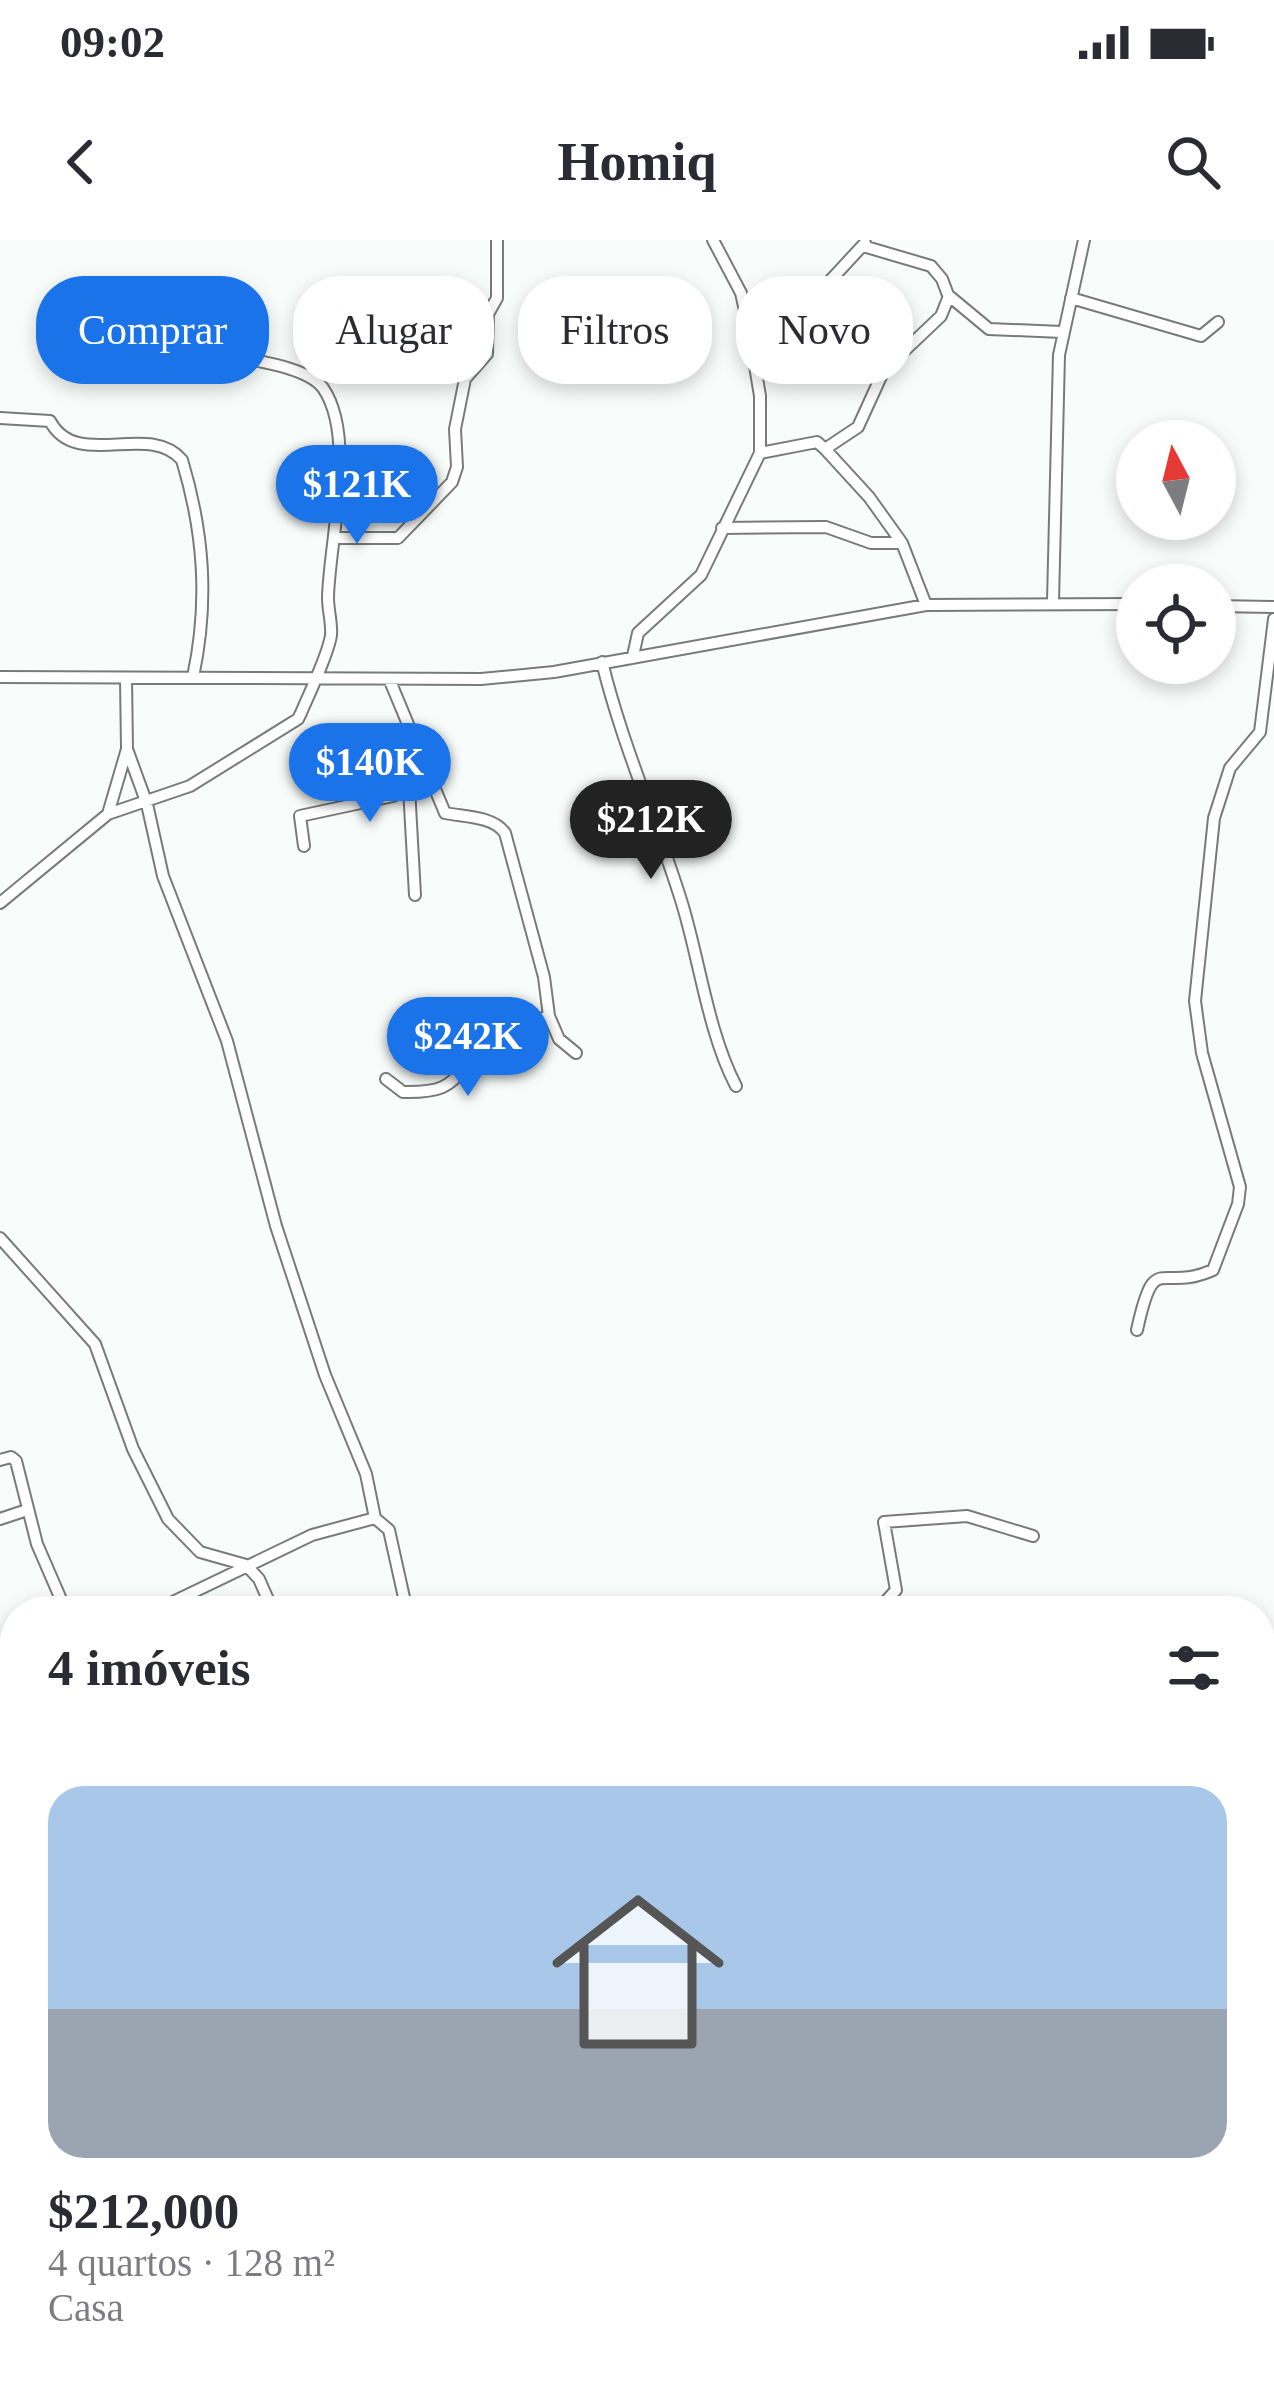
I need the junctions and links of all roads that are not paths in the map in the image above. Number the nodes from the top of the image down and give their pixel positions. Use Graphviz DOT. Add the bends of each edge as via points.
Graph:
graph roads {
  1 [pos="497,240"];
  2 [pos="713,240"];
  3 [pos="1084,240"];
  4 [pos="865,243"];
  5 [pos="834,276"];
  6 [pos="736,284"];
  7 [pos="949,296"];
  8 [pos="1071,298"];
  9 [pos="1218,322"];
  10 [pos="1061,332"];
  11 [pos="269,363"];
  12 [pos="757,384"];
  13 [pos="0,418"];
  14 [pos="825,449"];
  15 [pos="760,452"];
  16 [pos="722,528"];
  17 [pos="335,538"];
  18 [pos="902,542"];
  19 [pos="1053,602"];
  20 [pos="926,604"];
  21 [pos="1116,604"];
  22 [pos="1236,606"];
  23 [pos="1274,607"];
  24 [pos="1274,619"];
  25 [pos="633,656"];
  26 [pos="602,662"];
  27 [pos="0,677"];
  28 [pos="194,677"];
  29 [pos="315,678"];
  30 [pos="126,680"];
  31 [pos="390,681"];
  32 [pos="127,748"];
  33 [pos="427,778"];
  34 [pos="409,788"];
  35 [pos="147,804"];
  36 [pos="108,814"];
  37 [pos="304,846"];
  38 [pos="416,895"];
  39 [pos="0,904"];
  40 [pos="549,1016"];
  41 [pos="576,1053"];
  42 [pos="386,1079"];
  43 [pos="736,1086"];
  44 [pos="0,1238"];
  45 [pos="1137,1330"];
  46 [pos="1,1456"];
  47 [pos="27,1510"];
  48 [pos="375,1518"];
  49 [pos="0,1519"];
  50 [pos="1033,1536"];
  51 [pos="247,1565"];
  52 [pos="60,1596"];
  53 [pos="184,1596"];
  54 [pos="266,1596"];
  55 [pos="403,1596"];
  56 [pos="891,1596"];
  1 -- 17 [label="street" via="487,354 466,379 452,482 398,538"];
  2 -- 6 [label="street"];
  3 -- 8 [label="street"];
  4 -- 5 [label="street"];
  4 -- 7 [label="street" via="931,266"];
  7 -- 10 [label="street" via="989,328"];
  7 -- 14 [label="street" via="941,316 884,370 858,427"];
  8 -- 9 [label="street" via="1202,336"];
  8 -- 10 [label="street"];
  10 -- 19 [label="street"];
  11 -- 17 [label="street" via="324,390 341,481"];
  12 -- 15 [label="street"];
  13 -- 28 [label="street" via="50,421 77,444 158,446 182,460 204,595"];
  14 -- 15 [label="street" via="817,442"];
  14 -- 18 [label="street"];
  15 -- 16 [label="street"];
  16 -- 18 [label="street" via="826,526 871,543"];
  16 -- 25 [label="street" via="701,575 638,632"];
  17 -- 29 [label="street" via="331,633"];
  18 -- 20 [label="street"];
  19 -- 20 [label="street"];
  19 -- 21 [label="street"];
  20 -- 25 [label="street"];
  22 -- 23 [label="street"];
  24 -- 45 [label="street" via="1260,732 1229,768 1214,818 1195,1001 1238,1204 1214,1270 1154,1282"];
  25 -- 26 [label="street"];
  26 -- 31 [label="street" via="481,679"];
  26 -- 43 [label="street"];
  27 -- 30 [label="street"];
  28 -- 29 [label="street"];
  28 -- 30 [label="street"];
  29 -- 31 [label="street"];
  29 -- 35 [label="street" via="298,719"];
  30 -- 32 [label="street"];
  31 -- 33 [label="street"];
  32 -- 35 [label="street"];
  32 -- 36 [label="street"];
  33 -- 34 [label="street"];
  33 -- 40 [label="street" via="445,813 490,821 505,833"];
  34 -- 37 [label="street" via="300,816"];
  34 -- 38 [label="street"];
  35 -- 36 [label="street"];
  35 -- 48 [label="street" via="163,876 227,1041 276,1226"];
  36 -- 39 [label="street"];
  40 -- 41 [label="street"];
  40 -- 42 [label="street" via="500,1038 435,1091 403,1092"];
  44 -- 51 [label="street" via="95,1345 168,1520 200,1552"];
  46 -- 47 [label="street" via="16,1461"];
  47 -- 49 [label="street"];
  47 -- 52 [label="street"];
  48 -- 51 [label="street"];
  48 -- 55 [label="street" via="388,1530"];
  50 -- 56 [label="street" via="967,1516 884,1522"];
  51 -- 53 [label="street"];
  51 -- 54 [label="street"];
}
